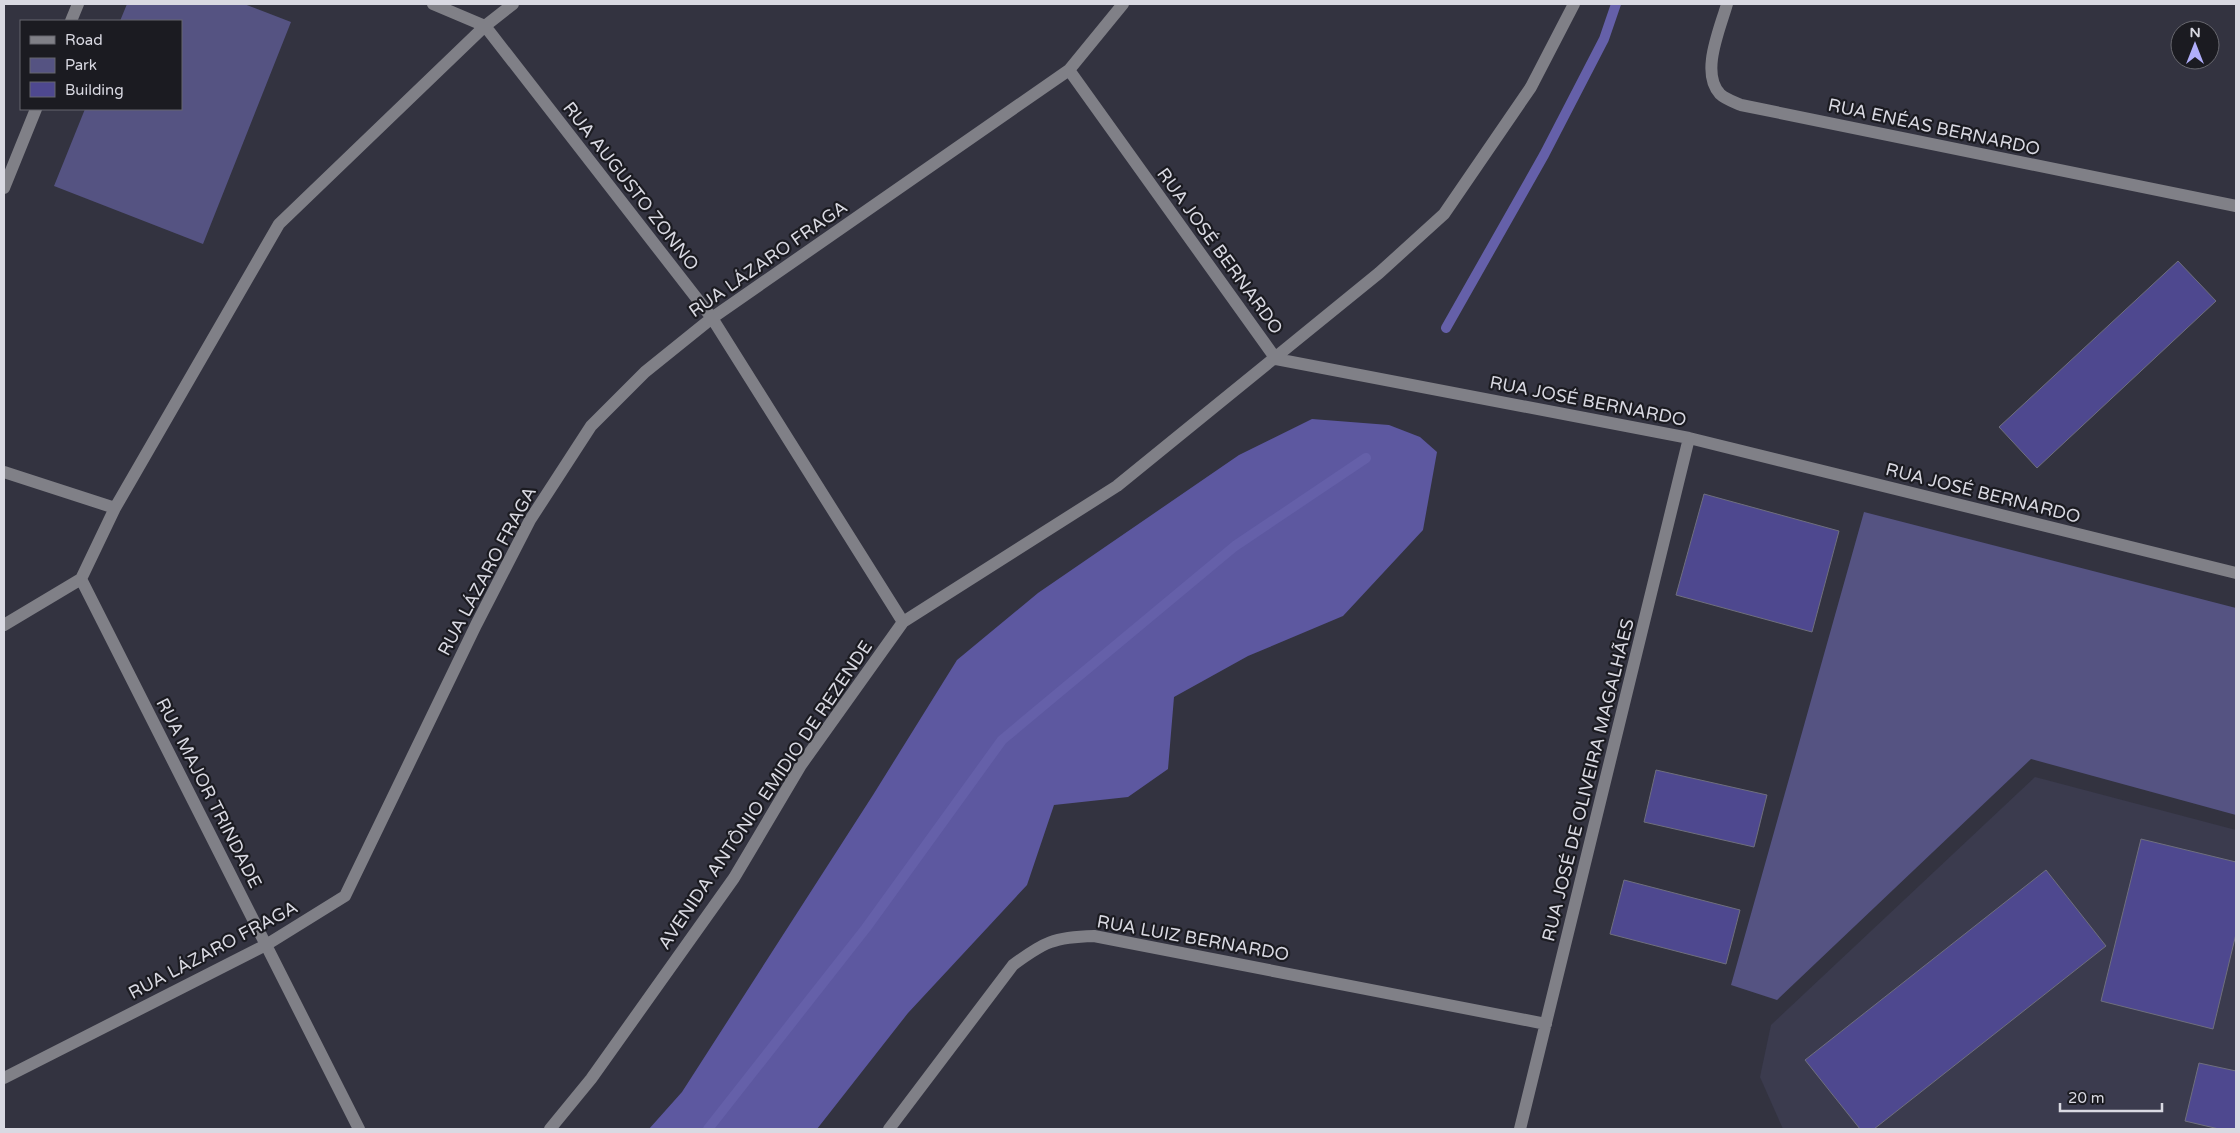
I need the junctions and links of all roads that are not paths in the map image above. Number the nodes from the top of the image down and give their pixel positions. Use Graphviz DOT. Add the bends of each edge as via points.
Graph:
graph roads {
  1 [pos="78,4"];
  2 [pos="433,4"];
  3 [pos="513,4"];
  4 [pos="1123,4"];
  5 [pos="1574,4"];
  6 [pos="1726,4"];
  7 [pos="71,20"];
  8 [pos="485,26"];
  9 [pos="1070,70"];
  10 [pos="36,110"];
  11 [pos="4,188"];
  12 [pos="2236,206"];
  13 [pos="712,318"];
  14 [pos="1276,359"];
  15 [pos="1689,438"];
  16 [pos="4,472"];
  17 [pos="115,508"];
  18 [pos="2236,573"];
  19 [pos="82,579"];
  20 [pos="903,622"];
  21 [pos="4,625"];
  22 [pos="266,945"];
  23 [pos="1546,1024"];
  24 [pos="4,1078"];
  25 [pos="359,1129"];
  26 [pos="550,1129"];
  27 [pos="890,1129"];
  28 [pos="1520,1129"];
  1 -- 7 [label="street"];
  2 -- 8 [label="street, RUA AUGUSTO ZONNO"];
  3 -- 8 [label="street"];
  4 -- 9 [label="street, RUA LÁZARO FRAGA"];
  5 -- 14 [label="street, AVENIDA ANTÔNIO EMIDIO DE REZENDE" via="1532,87 1444,214"];
  6 -- 12 [label="street, RUA ENÉAS BERNARDO" via="1710,69 1713,86 1722,96 1741,105"];
  8 -- 13 [label="street, RUA AUGUSTO ZONNO"];
  8 -- 17 [label="street" via="279,224"];
  9 -- 13 [label="street, RUA LÁZARO FRAGA"];
  9 -- 14 [label="street, RUA JOSÉ BERNARDO"];
  10 -- 11 [label="street"];
  13 -- 20 [label="street, RUA AUGUSTO ZONNO"];
  13 -- 22 [label="street, RUA LÁZARO FRAGA" via="645,372 591,426 530,520 345,896"];
  14 -- 15 [label="street, RUA JOSÉ BERNARDO"];
  14 -- 20 [label="street, AVENIDA ANTÔNIO EMIDIO DE REZENDE" via="1117,486"];
  15 -- 18 [label="street, RUA JOSÉ BERNARDO"];
  15 -- 23 [label="street, RUA JOSÉ DE OLIVEIRA MAGALHÃES"];
  16 -- 17 [label="street"];
  17 -- 19 [label="street"];
  19 -- 21 [label="street"];
  19 -- 22 [label="street, RUA MAJOR TRINDADE"];
  20 -- 26 [label="street, AVENIDA ANTÔNIO EMIDIO DE REZENDE" via="801,765 734,878 591,1078"];
  22 -- 24 [label="street, RUA LÁZARO FRAGA"];
  22 -- 25 [label="street, RUA MAJOR TRINDADE"];
  23 -- 27 [label="street, RUA LUIZ BERNARDO" via="1094,936 1063,937 1040,945 1013,965"];
  23 -- 28 [label="street, RUA JOSÉ DE OLIVEIRA MAGALHÃES"];
}
